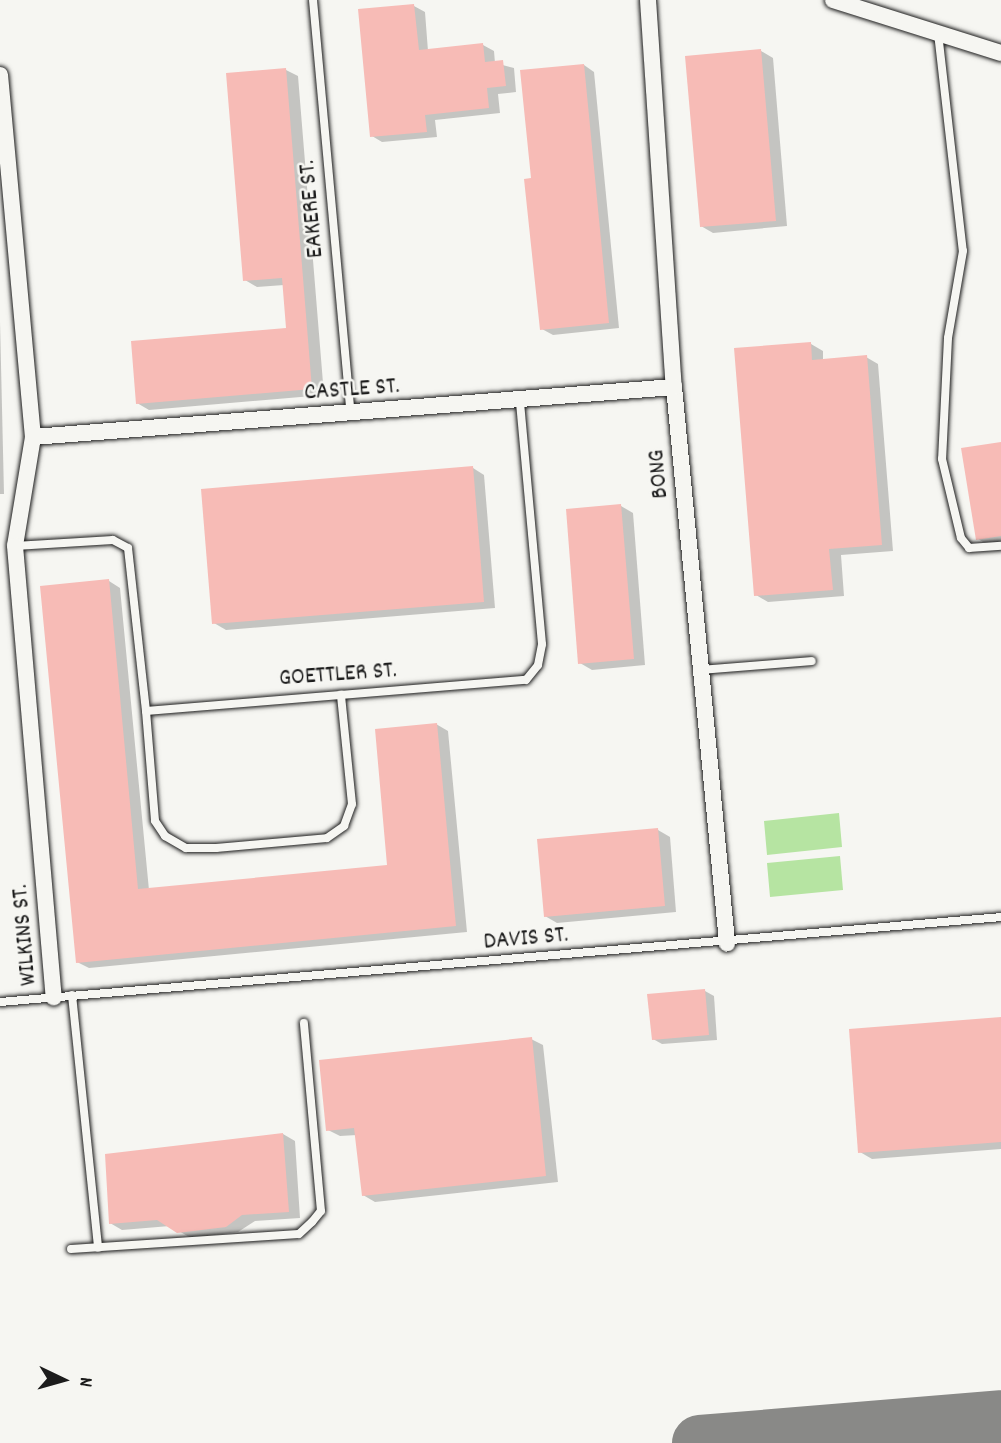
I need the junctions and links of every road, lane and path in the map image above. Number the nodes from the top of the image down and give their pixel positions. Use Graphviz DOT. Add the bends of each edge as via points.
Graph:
graph roads {
  1 [pos="313,0"];
  2 [pos="648,0"];
  3 [pos="833,0"];
  4 [pos="938,33"];
  5 [pos="1001,53"];
  6 [pos="0,75"];
  7 [pos="4,169"];
  8 [pos="674,387"];
  9 [pos="520,400"];
  10 [pos="351,414"];
  11 [pos="33,437"];
  12 [pos="15,546"];
  13 [pos="1001,546"];
  14 [pos="812,661"];
  15 [pos="701,670"];
  16 [pos="341,695"];
  17 [pos="146,711"];
  18 [pos="1001,917"];
  19 [pos="727,943"];
  20 [pos="72,995"];
  21 [pos="54,997"];
  22 [pos="0,1002"];
  23 [pos="304,1023"];
  24 [pos="98,1248"];
  25 [pos="71,1249"];
  1 -- 10 [label="lane, EAKERE ST."];
  2 -- 8 [label="street, BONG"];
  3 -- 4 [label="street"];
  4 -- 5 [label="street"];
  4 -- 13 [label="lane" via="963,251 948,338 943,459 961,538 969,548"];
  6 -- 7 [label="street, WILKINS ST."];
  7 -- 11 [label="street, WILKINS ST."];
  8 -- 9 [label="street, CASTLE ST."];
  8 -- 15 [label="street, BONG"];
  9 -- 10 [label="street, CASTLE ST."];
  9 -- 16 [label="lane, GOETTLER ST." via="542,644 538,665 526,680"];
  10 -- 11 [label="street, CASTLE ST."];
  11 -- 12 [label="street, WILKINS ST."];
  12 -- 17 [label="lane" via="113,540 128,548"];
  12 -- 21 [label="street, WILKINS ST."];
  14 -- 15 [label="lane"];
  15 -- 19 [label="street, BONG"];
  16 -- 17 [label="lane, GOETTLER ST."];
  16 -- 17 [label="lane" via="352,804 344,826 327,838 216,848 186,848 165,836 155,821"];
  18 -- 19 [label="lane, DAVIS ST."];
  19 -- 20 [label="lane, DAVIS ST."];
  20 -- 21 [label="lane, DAVIS ST."];
  20 -- 24 [label="lane"];
  21 -- 22 [label="lane, DAVIS ST."];
  23 -- 24 [label="lane" via="321,1210 312,1222 299,1234"];
  24 -- 25 [label="lane"];
}
